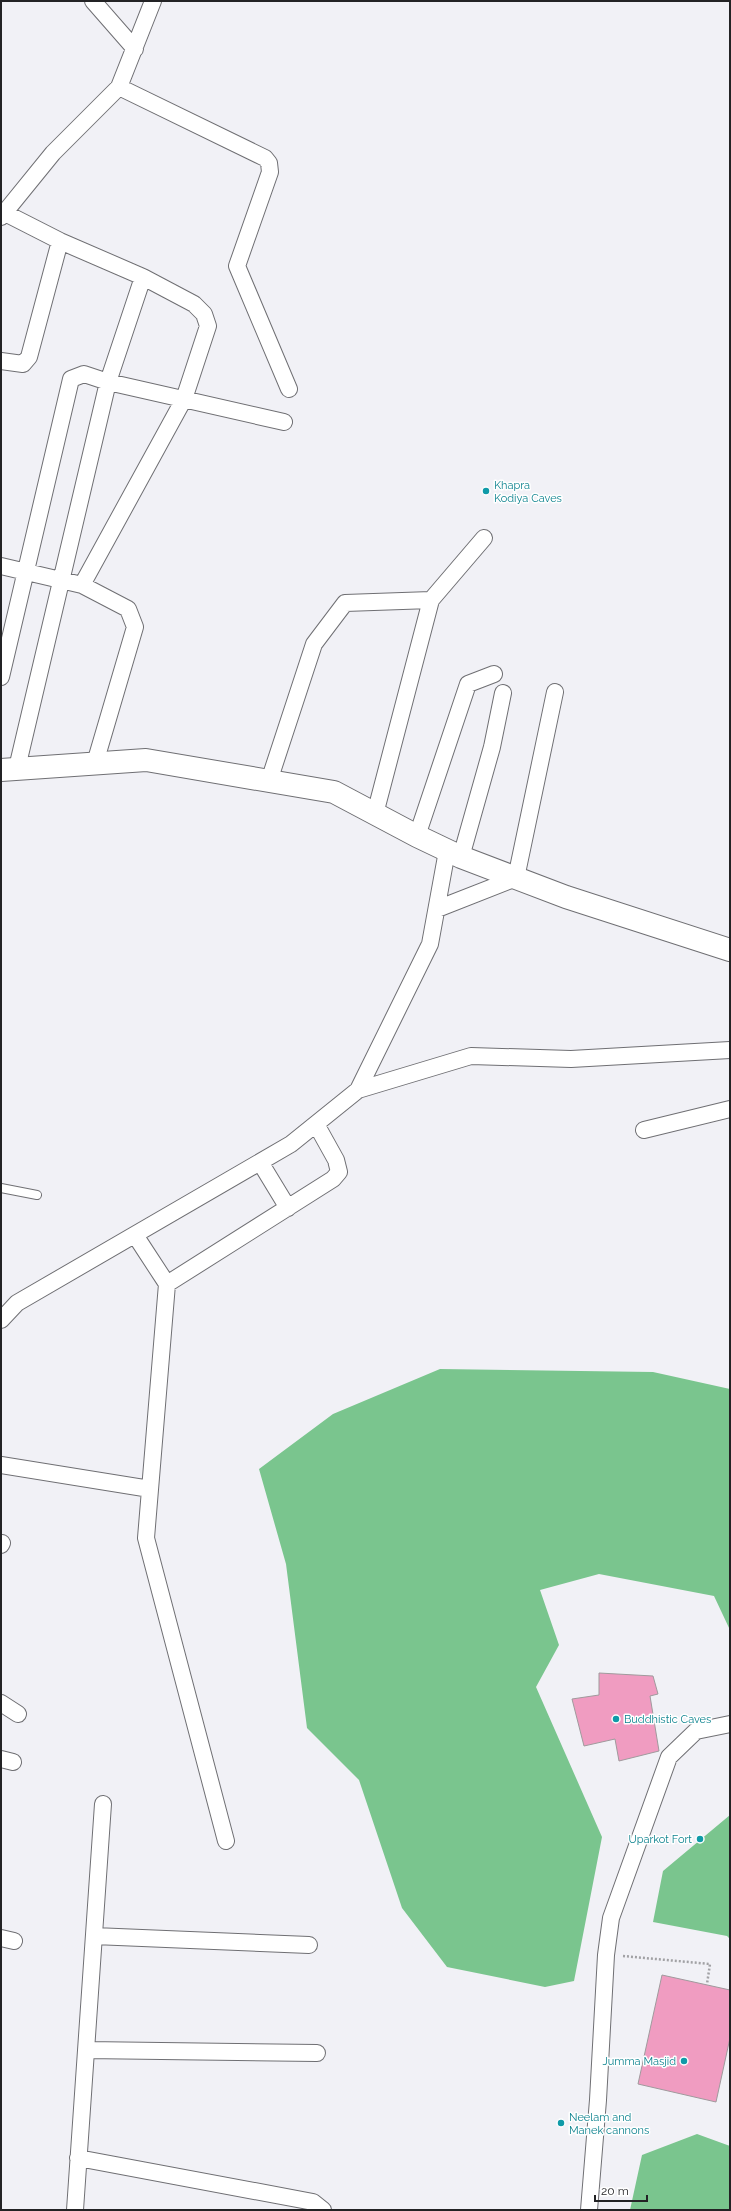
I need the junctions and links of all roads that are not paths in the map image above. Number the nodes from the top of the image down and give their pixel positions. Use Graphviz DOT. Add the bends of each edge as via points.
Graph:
graph roads {
  1 [pos="93,1"];
  2 [pos="154,1"];
  3 [pos="135,49"];
  4 [pos="119,87"];
  5 [pos="2,214"];
  6 [pos="60,241"];
  7 [pos="143,277"];
  8 [pos="1,361"];
  9 [pos="108,382"];
  10 [pos="289,389"];
  11 [pos="184,399"];
  12 [pos="284,422"];
  13 [pos="484,538"];
  14 [pos="1,566"];
  15 [pos="26,572"];
  16 [pos="61,580"];
  17 [pos="82,585"];
  18 [pos="431,600"];
  19 [pos="494,674"];
  20 [pos="1,677"];
  21 [pos="555,692"];
  22 [pos="503,693"];
  23 [pos="95,763"];
  24 [pos="9,769"];
  25 [pos="269,781"];
  26 [pos="375,814"];
  27 [pos="417,836"];
  28 [pos="454,854"];
  29 [pos="516,878"];
  30 [pos="437,909"];
  31 [pos="730,950"];
  32 [pos="730,1050"];
  33 [pos="358,1090"];
  34 [pos="730,1109"];
  35 [pos="316,1124"];
  36 [pos="644,1130"];
  37 [pos="260,1162"];
  38 [pos="1,1188"];
  39 [pos="37,1195"];
  40 [pos="288,1208"];
  41 [pos="135,1235"];
  42 [pos="167,1284"];
  43 [pos="1,1320"];
  44 [pos="1,1465"];
  45 [pos="150,1489"];
  46 [pos="1,1703"];
  47 [pos="18,1714"];
  48 [pos="730,1724"];
  49 [pos="103,1804"];
  50 [pos="226,1842"];
  51 [pos="94,1936"];
  52 [pos="309,1945"];
  53 [pos="86,2050"];
  54 [pos="317,2053"];
  55 [pos="78,2158"];
  56 [pos="75,2210"];
  57 [pos="323,2210"];
  58 [pos="589,2210"];
  1 -- 3 [label="street"];
  2 -- 3 [label="street"];
  3 -- 4 [label="street"];
  4 -- 5 [label="street" via="53,153"];
  4 -- 10 [label="street" via="269,162 270,172 237,266"];
  5 -- 6 [label="street"];
  6 -- 7 [label="street"];
  6 -- 8 [label="street" via="28,357 23,364"];
  7 -- 9 [label="street"];
  7 -- 11 [label="street" via="194,304 204,314 208,326"];
  9 -- 11 [label="street"];
  9 -- 15 [label="street" via="84,374 71,379"];
  9 -- 16 [label="street"];
  11 -- 12 [label="street"];
  11 -- 17 [label="street"];
  13 -- 18 [label="street"];
  14 -- 15 [label="street"];
  15 -- 16 [label="street"];
  15 -- 20 [label="street"];
  16 -- 17 [label="street"];
  16 -- 24 [label="street"];
  17 -- 23 [label="street" via="128,609 135,627"];
  18 -- 25 [label="street" via="345,603 314,644"];
  18 -- 26 [label="street"];
  19 -- 27 [label="street" via="468,684"];
  21 -- 29 [label="street"];
  22 -- 28 [label="street" via="492,747"];
  23 -- 24 [label="street"];
  23 -- 25 [label="street" via="146,760"];
  25 -- 26 [label="street" via="334,792"];
  26 -- 27 [label="street"];
  27 -- 28 [label="street"];
  28 -- 29 [label="street"];
  28 -- 30 [label="street"];
  29 -- 30 [label="street"];
  29 -- 31 [label="street" via="566,897"];
  30 -- 33 [label="street" via="430,944"];
  32 -- 33 [label="street" via="571,1058 471,1056"];
  33 -- 35 [label="street"];
  34 -- 36 [label="street"];
  35 -- 37 [label="street" via="292,1144"];
  35 -- 40 [label="street" via="336,1160 339,1172 333,1179"];
  37 -- 40 [label="street"];
  37 -- 41 [label="street"];
  38 -- 39 [label="lane"];
  40 -- 42 [label="street"];
  41 -- 42 [label="street"];
  41 -- 43 [label="street" via="17,1303"];
  42 -- 45 [label="street"];
  44 -- 45 [label="street"];
  45 -- 50 [label="street" via="146,1538"];
  46 -- 47 [label="street"];
  48 -- 58 [label="street" via="696,1731 669,1756 611,1918 606,1955"];
  49 -- 51 [label="street"];
  51 -- 52 [label="street"];
  51 -- 53 [label="street"];
  53 -- 54 [label="street"];
  53 -- 55 [label="street"];
  55 -- 56 [label="street"];
  55 -- 57 [label="street" via="313,2202"];
}
